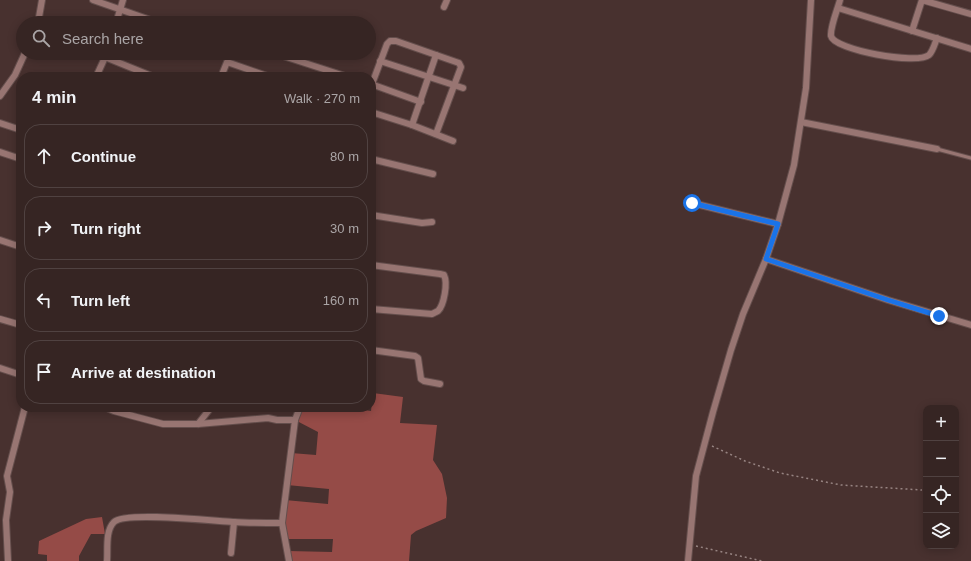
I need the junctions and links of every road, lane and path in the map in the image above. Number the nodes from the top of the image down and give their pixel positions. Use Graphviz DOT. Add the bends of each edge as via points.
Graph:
graph roads {
  1 [pos="42,0"];
  2 [pos="94,0"];
  3 [pos="123,0"];
  4 [pos="447,0"];
  5 [pos="811,0"];
  6 [pos="840,0"];
  7 [pos="922,0"];
  8 [pos="444,7"];
  9 [pos="838,8"];
  10 [pos="120,9"];
  11 [pos="971,14"];
  12 [pos="39,16"];
  13 [pos="118,16"];
  14 [pos="140,16"];
  15 [pos="912,31"];
  16 [pos="936,38"];
  17 [pos="971,49"];
  18 [pos="436,55"];
  19 [pos="23,60"];
  20 [pos="104,60"];
  21 [pos="117,60"];
  22 [pos="292,60"];
  23 [pos="380,61"];
  24 [pos="19,72"];
  25 [pos="98,72"];
  26 [pos="143,72"];
  27 [pos="223,72"];
  28 [pos="256,72"];
  29 [pos="324,72"];
  30 [pos="376,72"];
  31 [pos="429,77"];
  32 [pos="16,79"];
  33 [pos="454,85"];
  34 [pos="376,86"];
  35 [pos="463,88"];
  36 [pos="0,96"];
  37 [pos="420,102"];
  38 [pos="376,114"];
  39 [pos="801,122"];
  40 [pos="0,123"];
  41 [pos="412,125"];
  42 [pos="16,128"];
  43 [pos="436,134"];
  44 [pos="454,140"];
  45 [pos="937,149"];
  46 [pos="0,152"];
  47 [pos="16,157"];
  48 [pos="971,158"];
  49 [pos="376,161"];
  50 [pos="433,174"];
  51 [pos="692,203"];
  52 [pos="376,216"];
  53 [pos="432,222"];
  54 [pos="778,224"];
  55 [pos="0,240"];
  56 [pos="16,245"];
  57 [pos="766,259"];
  58 [pos="376,266"];
  59 [pos="376,309"];
  60 [pos="0,319"];
  61 [pos="16,324"];
  62 [pos="971,325"];
  63 [pos="376,351"];
  64 [pos="0,368"];
  65 [pos="16,373"];
  66 [pos="440,384"];
  67 [pos="24,412"];
  68 [pos="125,412"];
  69 [pos="207,412"];
  70 [pos="298,412"];
  71 [pos="295,420"];
  72 [pos="198,424"];
  73 [pos="704,443"];
  74 [pos="922,490"];
  75 [pos="234,522"];
  76 [pos="282,523"];
  77 [pos="691,544"];
  78 [pos="231,553"];
  79 [pos="0,560"];
  80 [pos="8,560"];
  81 [pos="107,561"];
  82 [pos="289,561"];
  83 [pos="688,561"];
  84 [pos="762,561"];
  1 -- 12 [label="street"];
  2 -- 10 [label="street"];
  3 -- 10 [label="street"];
  4 -- 8 [label="street"];
  5 -- 39 [label="street" via="806,88"];
  6 -- 9 [label="street"];
  7 -- 11 [label="street"];
  7 -- 15 [label="street"];
  9 -- 15 [label="street"];
  9 -- 16 [label="street" via="831,36 834,42 847,48 892,57 923,58 931,52"];
  10 -- 13 [label="street"];
  10 -- 14 [label="street"];
  15 -- 16 [label="street"];
  16 -- 17 [label="street"];
  18 -- 23 [label="street" via="390,41"];
  18 -- 31 [label="street"];
  18 -- 33 [label="street" via="461,65"];
  19 -- 24 [label="street"];
  20 -- 25 [label="street"];
  21 -- 26 [label="street"];
  22 -- 29 [label="street"];
  23 -- 30 [label="street"];
  23 -- 31 [label="street"];
  27 -- 28 [label="street" via="227,62"];
  31 -- 33 [label="street"];
  31 -- 37 [label="street"];
  32 -- 36 [label="street"];
  33 -- 35 [label="street"];
  33 -- 43 [label="street"];
  34 -- 37 [label="street"];
  37 -- 41 [label="street"];
  38 -- 41 [label="street"];
  39 -- 45 [label="street"];
  39 -- 54 [label="street" via="794,165"];
  40 -- 42 [label="street"];
  41 -- 43 [label="street"];
  43 -- 44 [label="street"];
  45 -- 48 [label="lane"];
  46 -- 47 [label="street"];
  49 -- 50 [label="street"];
  51 -- 54 [label="street"];
  52 -- 53 [label="street" via="422,223"];
  54 -- 57 [label="street"];
  55 -- 56 [label="street"];
  57 -- 62 [label="street"];
  57 -- 73 [label="street" via="743,314"];
  58 -- 59 [label="street" via="440,274 447,280 441,304 432,314"];
  60 -- 61 [label="street"];
  63 -- 66 [label="street" via="415,356 418,358 421,378"];
  64 -- 65 [label="street"];
  67 -- 80 [label="street" via="7,476 10,492 6,520"];
  68 -- 72 [label="street" via="164,424"];
  69 -- 72 [label="street"];
  70 -- 71 [label="street"];
  71 -- 72 [label="street" via="268,418"];
  71 -- 76 [label="street"];
  73 -- 74 [label="path" via="780,474 841,485"];
  73 -- 77 [label="street" via="696,476"];
  75 -- 76 [label="street"];
  75 -- 78 [label="street"];
  75 -- 81 [label="street" via="149,517 119,519 114,522 109,532"];
  76 -- 82 [label="street"];
  77 -- 83 [label="street"];
  77 -- 84 [label="path"];
  79 -- 80 [label="street"];
}
